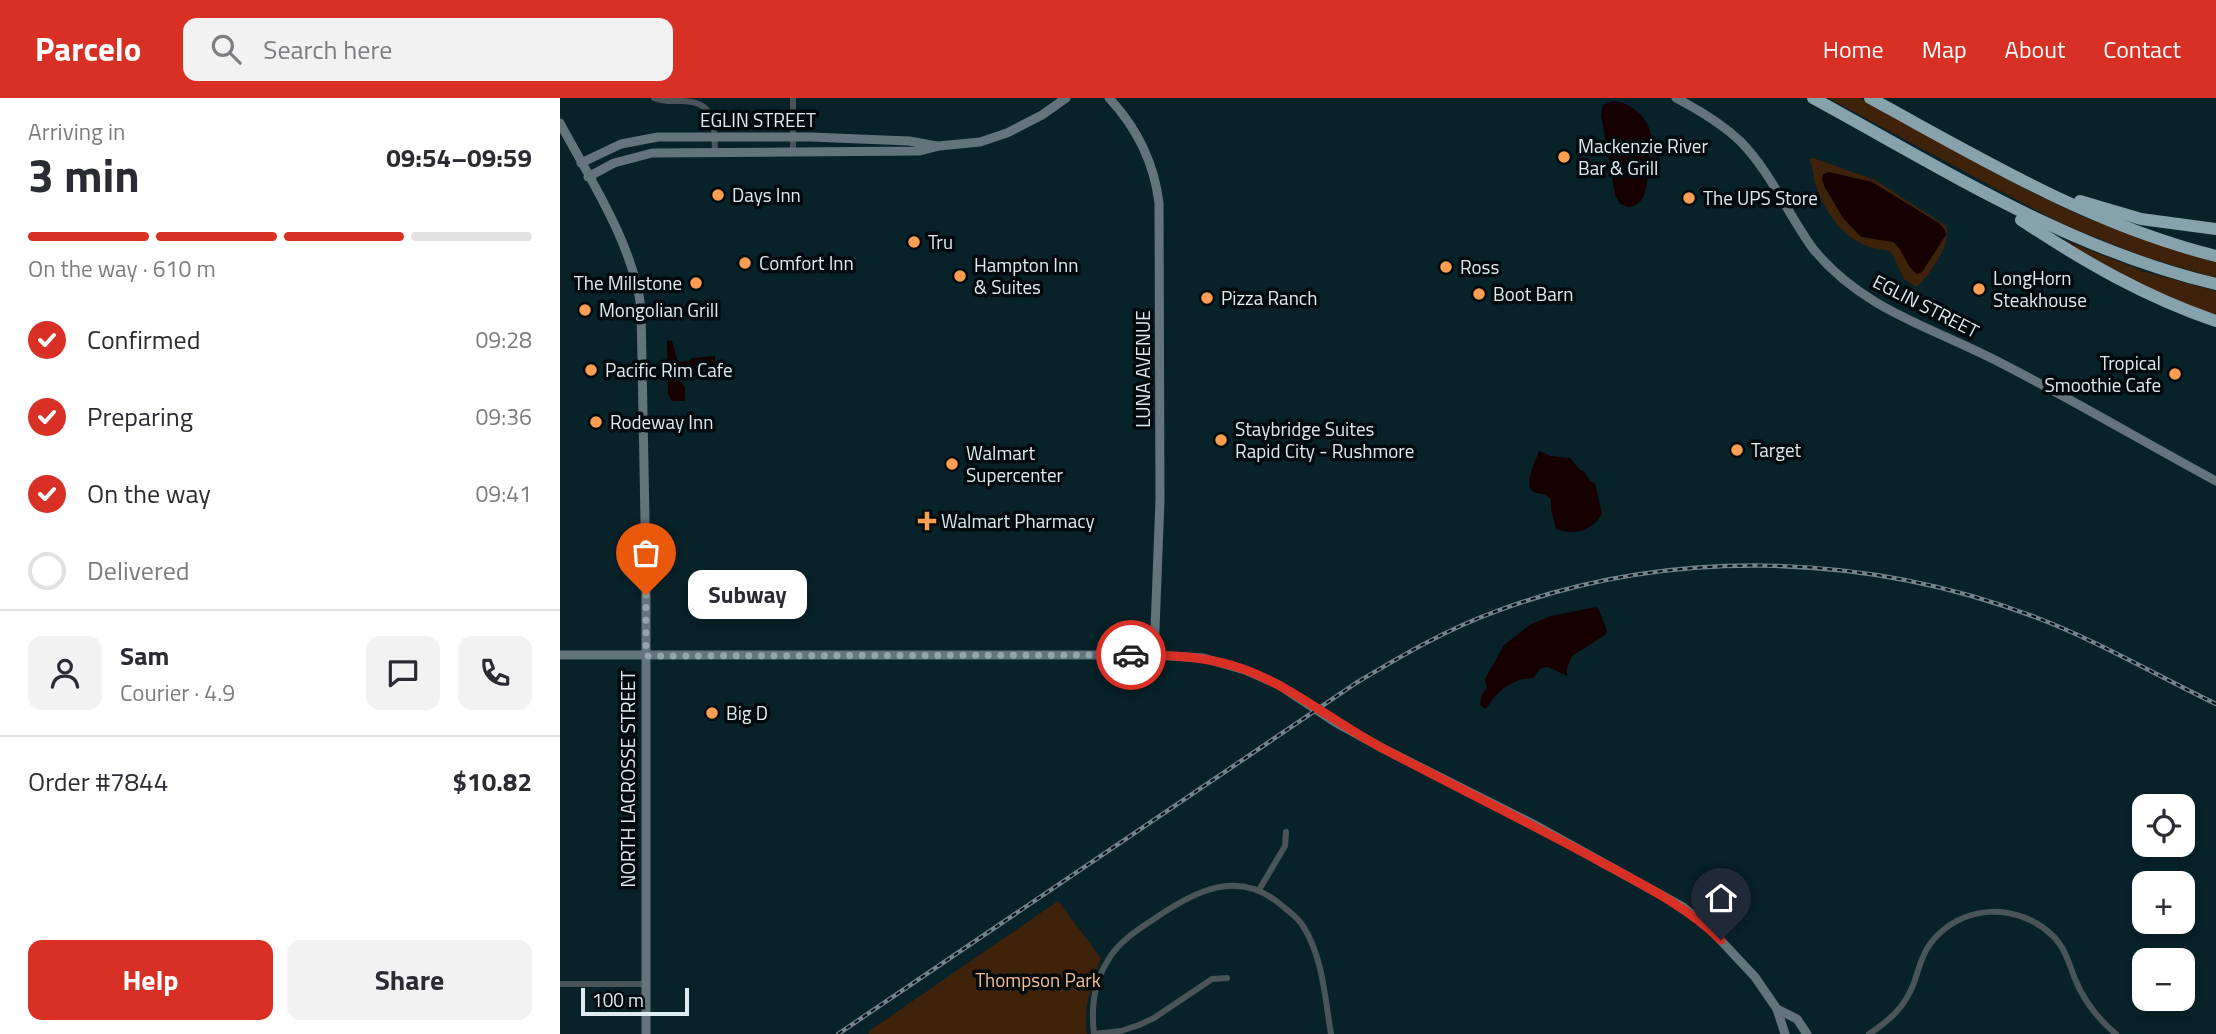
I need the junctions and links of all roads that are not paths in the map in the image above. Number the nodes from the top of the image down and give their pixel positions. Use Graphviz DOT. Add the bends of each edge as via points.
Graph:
graph roads {
  1 [pos="654,98"];
  2 [pos="793,98"];
  3 [pos="1066,98"];
  4 [pos="1109,98"];
  5 [pos="1676,98"];
  6 [pos="1812,98"];
  7 [pos="1871,98"];
  8 [pos="560,123"];
  9 [pos="715,137"];
  10 [pos="793,137"];
  11 [pos="939,146"];
  12 [pos="715,151"];
  13 [pos="793,151"];
  14 [pos="581,163"];
  15 [pos="1938,167"];
  16 [pos="588,177"];
  17 [pos="2216,229"];
  18 [pos="2216,256"];
  19 [pos="2216,285"];
  20 [pos="2216,321"];
  21 [pos="2216,481"];
  22 [pos="560,655"];
  23 [pos="1154,655"];
  24 [pos="646,656"];
  25 [pos="1286,832"];
  26 [pos="1259,890"];
  27 [pos="1227,978"];
  28 [pos="560,984"];
  29 [pos="646,984"];
  30 [pos="1777,1009"];
  31 [pos="646,1034"];
  32 [pos="1094,1034"];
  33 [pos="1331,1034"];
  34 [pos="1785,1034"];
  35 [pos="1807,1034"];
  36 [pos="1869,1034"];
  37 [pos="2116,1034"];
  1 -- 9 [label="street" via="702,105 712,116"];
  2 -- 10 [label="street"];
  3 -- 11 [label="main road, EGLIN STREET" via="1007,133"];
  4 -- 23 [label="main road, LUNA AVENUE" via="1143,146 1159,203 1161,489"];
  5 -- 21 [label="main road, EGLIN STREET" via="1740,141 1814,250 1865,297 1995,360"];
  6 -- 15 [label="highway"];
  7 -- 17 [label="highway" via="2068,197 2141,219"];
  7 -- 18 [label="highway" via="2068,204 2153,238"];
  8 -- 14 [label="main road, NORTH LACROSSE STREET"];
  9 -- 10 [label="main road, EGLIN STREET"];
  9 -- 12 [label="street"];
  9 -- 14 [label="main road, EGLIN STREET" via="634,140"];
  10 -- 11 [label="main road, EGLIN STREET"];
  10 -- 13 [label="street"];
  11 -- 13 [label="main road, EGLIN STREET" via="908,152"];
  12 -- 13 [label="main road, EGLIN STREET"];
  12 -- 16 [label="main road, EGLIN STREET" via="642,154"];
  14 -- 16 [label="main road, NORTH LACROSSE STREET"];
  15 -- 19 [label="highway" via="2095,247"];
  15 -- 20 [label="highway" via="2105,272"];
  16 -- 24 [label="main road, NORTH LACROSSE STREET" via="627,253 640,297"];
  22 -- 24 [label="main road"];
  23 -- 24 [label="main road"];
  23 -- 30 [label="main road" via="1203,658 1279,685 1384,749 1683,907 1731,950"];
  24 -- 29 [label="main road, NORTH LACROSSE STREET"];
  25 -- 26 [label="street" via="1285,846"];
  26 -- 32 [label="street" via="1236,886 1198,892 1117,947 1106,962 1095,994"];
  26 -- 33 [label="street" via="1301,923 1312,942"];
  27 -- 32 [label="street" via="1212,979 1139,1025"];
  28 -- 29 [label="street"];
  29 -- 31 [label="main road, NORTH LACROSSE STREET"];
  30 -- 34 [label="main road"];
  30 -- 35 [label="main road" via="1797,1019"];
  36 -- 37 [label="street" via="1901,1008 1924,953 1939,933 1966,916 1988,911 2021,915 2050,933 2066,953 2087,1003"];
}
